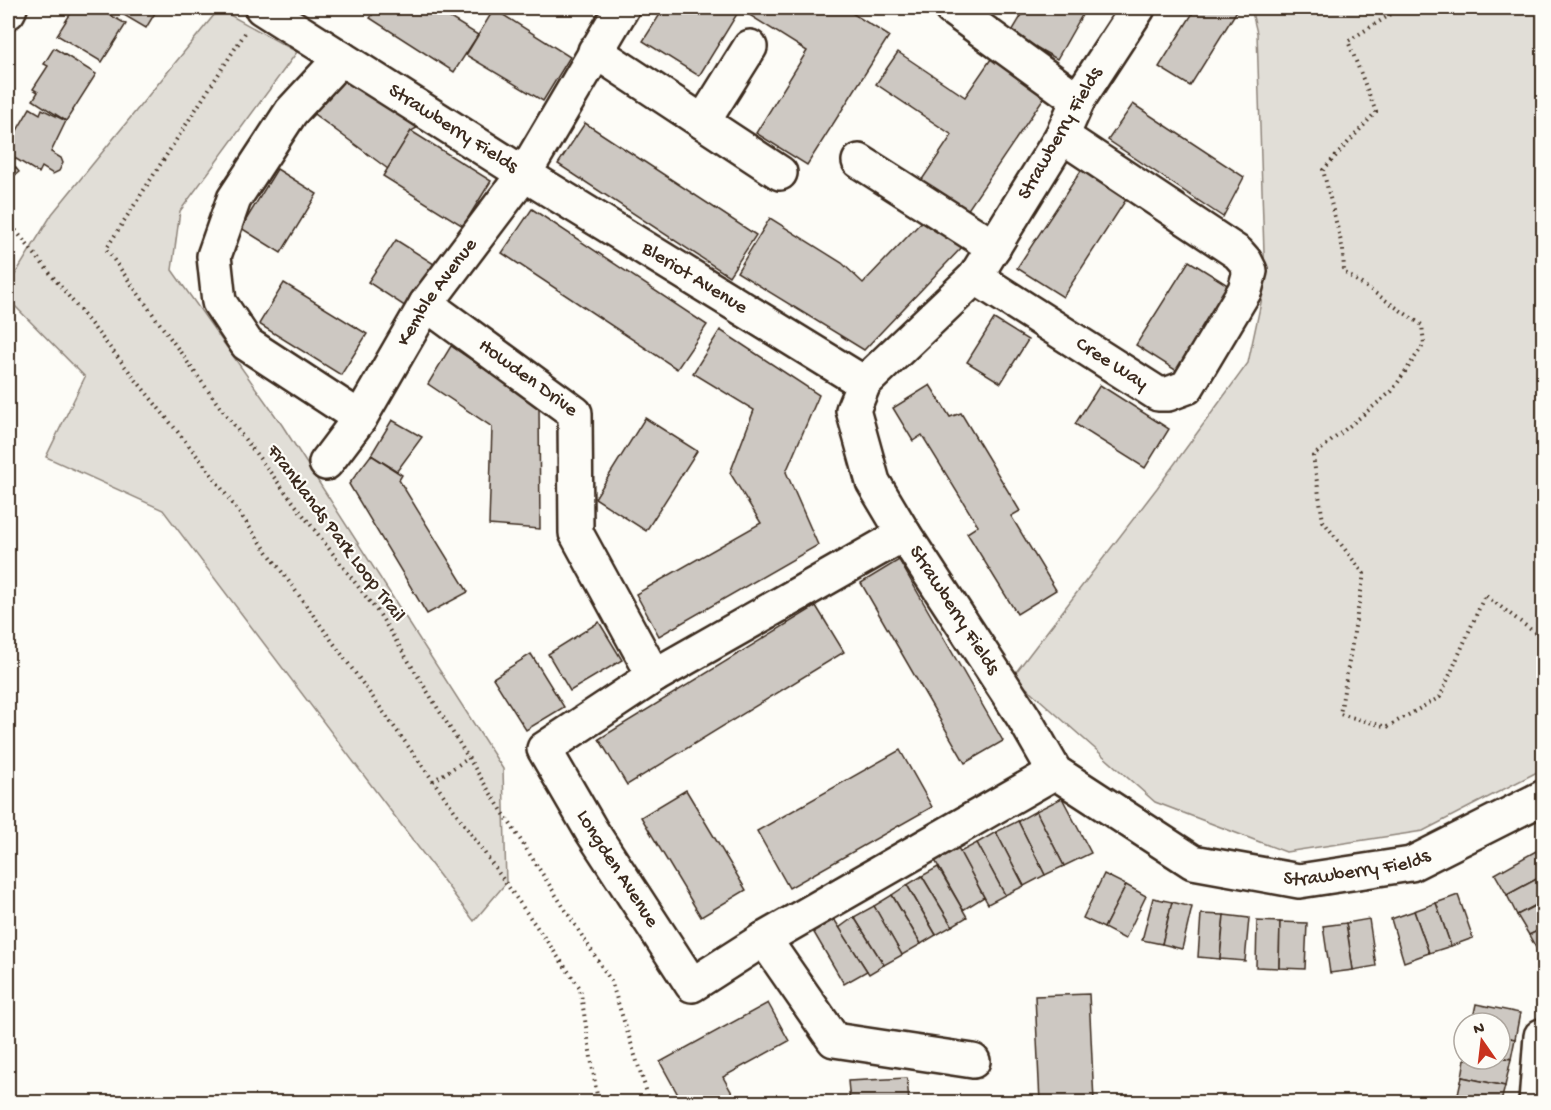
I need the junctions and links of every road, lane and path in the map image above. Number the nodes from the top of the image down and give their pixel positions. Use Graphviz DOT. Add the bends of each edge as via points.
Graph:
graph roads {
  1 [pos="10,8"];
  2 [pos="622,8"];
  3 [pos="951,8"];
  4 [pos="1138,8"];
  5 [pos="1401,8"];
  6 [pos="8,12"];
  7 [pos="256,18"];
  8 [pos="750,48"];
  9 [pos="596,51"];
  10 [pos="341,57"];
  11 [pos="1078,99"];
  12 [pos="703,122"];
  13 [pos="1062,136"];
  14 [pos="859,161"];
  15 [pos="780,173"];
  16 [pos="524,174"];
  17 [pos="8,221"];
  18 [pos="994,247"];
  19 [pos="975,277"];
  20 [pos="426,304"];
  21 [pos="864,383"];
  22 [pos="360,418"];
  23 [pos="326,463"];
  24 [pos="904,534"];
  25 [pos="1544,635"];
  26 [pos="654,676"];
  27 [pos="469,758"];
  28 [pos="1054,772"];
  29 [pos="433,781"];
  30 [pos="1543,798"];
  31 [pos="764,939"];
  32 [pos="1544,1035"];
  33 [pos="973,1061"];
  34 [pos="598,1102"];
  35 [pos="650,1102"];
  36 [pos="1536,1102"];
  1 -- 6 [label="street"];
  2 -- 9 [label="street, Strawberry Fields"];
  3 -- 11 [label="street"];
  4 -- 11 [label="street, Strawberry Fields"];
  5 -- 25 [label="path" via="1348,41 1376,112 1323,170 1343,250 1344,272 1422,325 1424,344 1392,391 1313,456 1323,521 1364,574 1340,714 1386,727 1440,697 1485,595 1538,635"];
  7 -- 10 [label="street, Strawberry Fields"];
  7 -- 27 [label="path, Franklands Park Loop Trail" via="106,249 217,403 380,615"];
  8 -- 12 [label="street"];
  9 -- 12 [label="street"];
  9 -- 16 [label="street, Strawberry Fields"];
  10 -- 16 [label="street, Strawberry Fields"];
  10 -- 22 [label="street" via="291,112 234,199 214,256 219,302 247,344"];
  11 -- 13 [label="street, Strawberry Fields"];
  12 -- 15 [label="street"];
  13 -- 18 [label="street, Strawberry Fields"];
  13 -- 19 [label="street, Cree Way" via="1245,261 1250,272 1245,291 1187,387 1158,394"];
  14 -- 18 [label="street"];
  16 -- 20 [label="street, Kemble Avenue"];
  16 -- 21 [label="street, Bleriot Avenue"];
  17 -- 29 [label="path" via="206,467"];
  18 -- 19 [label="street, Strawberry Fields"];
  19 -- 21 [label="street, Strawberry Fields"];
  20 -- 22 [label="street, Kemble Avenue"];
  20 -- 26 [label="street, Howden Drive" via="575,413 576,533"];
  21 -- 24 [label="street, Strawberry Fields" via="854,410 870,471"];
  22 -- 23 [label="street, Kemble Avenue"];
  24 -- 26 [label="street, Longden Avenue"];
  24 -- 28 [label="street, Strawberry Fields" via="1024,718"];
  26 -- 31 [label="street, Longden Avenue" via="544,749 591,830 692,985"];
  27 -- 29 [label="path"];
  27 -- 35 [label="path, Franklands Park Loop Trail" via="611,981"];
  28 -- 30 [label="street, Strawberry Fields" via="1193,862 1299,881 1411,864"];
  28 -- 31 [label="street, Longden Avenue"];
  29 -- 34 [label="path" via="580,988"];
  31 -- 33 [label="street" via="834,1040"];
  32 -- 36 [label="street"];
}
